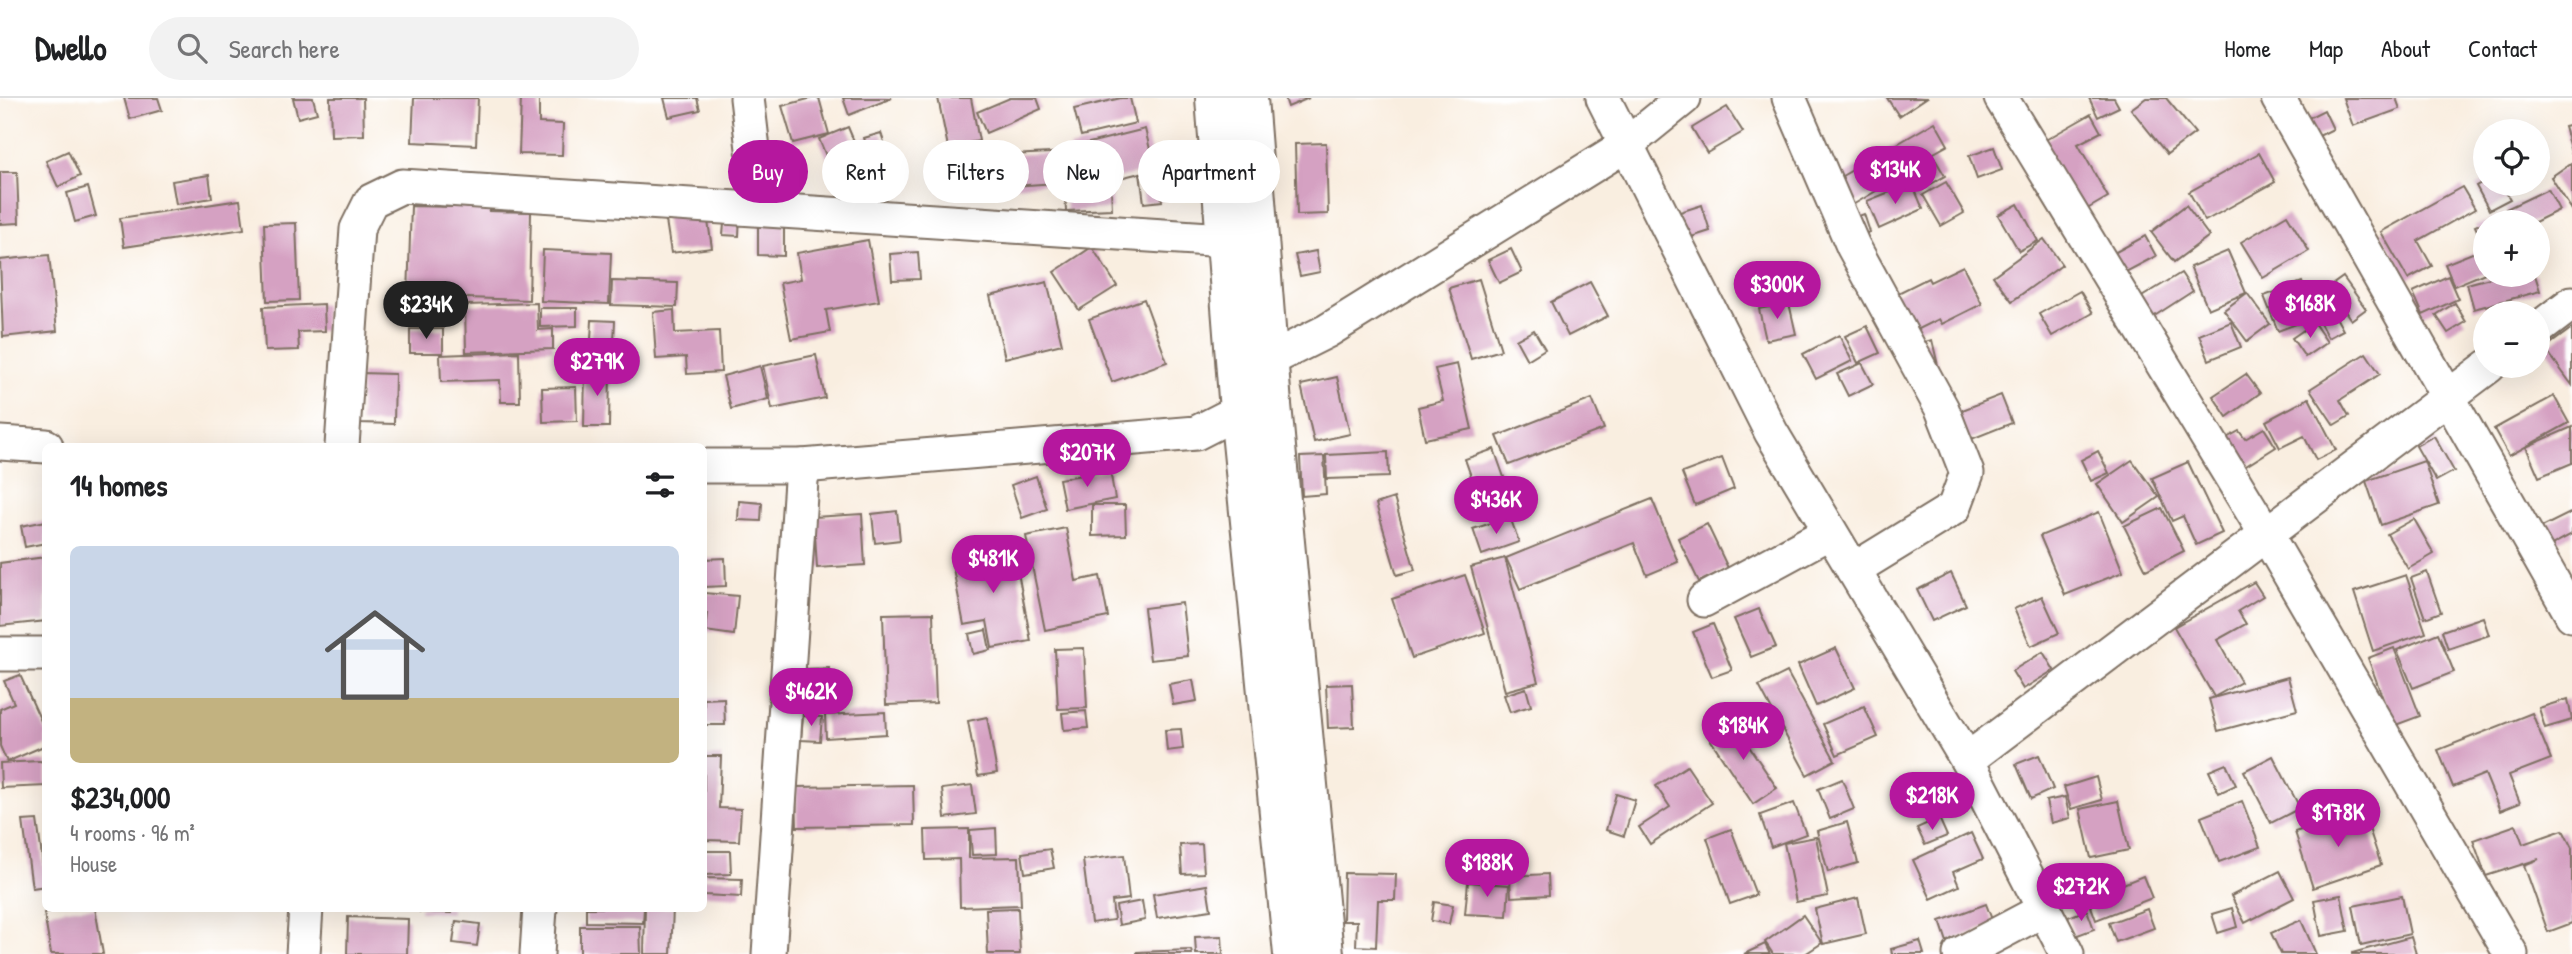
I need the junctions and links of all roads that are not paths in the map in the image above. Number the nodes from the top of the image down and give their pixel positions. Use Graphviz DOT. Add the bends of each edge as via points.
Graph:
graph roads {
  1 [pos="747,98"];
  2 [pos="1214,98"];
  3 [pos="1248,98"];
  4 [pos="1604,98"];
  5 [pos="1684,98"];
  6 [pos="1789,98"];
  7 [pos="2001,98"];
  8 [pos="2278,98"];
  9 [pos="1626,145"];
  10 [pos="760,208"];
  11 [pos="1225,240"];
  12 [pos="2572,303"];
  13 [pos="2550,320"];
  14 [pos="1252,364"];
  15 [pos="2473,378"];
  16 [pos="2450,395"];
  17 [pos="1255,408"];
  18 [pos="0,443"];
  19 [pos="342,443"];
  20 [pos="42,446"];
  21 [pos="707,466"];
  22 [pos="802,466"];
  23 [pos="1830,532"];
  24 [pos="2266,534"];
  25 [pos="1853,570"];
  26 [pos="1704,600"];
  27 [pos="2572,615"];
  28 [pos="0,654"];
  29 [pos="42,654"];
  30 [pos="1967,760"];
  31 [pos="2045,909"];
  32 [pos="306,912"];
  33 [pos="540,912"];
  34 [pos="303,954"];
  35 [pos="537,954"];
  36 [pos="769,954"];
  37 [pos="1293,954"];
  38 [pos="1324,954"];
  39 [pos="1960,954"];
  40 [pos="2067,954"];
  41 [pos="2511,954"];
  1 -- 10 [label="street"];
  2 -- 11 [label="main road"];
  3 -- 14 [label="main road"];
  4 -- 9 [label="street"];
  5 -- 9 [label="street"];
  6 -- 25 [label="street" via="1853,246 1942,409 1967,473 1954,508"];
  7 -- 24 [label="street"];
  8 -- 16 [label="street"];
  9 -- 14 [label="street" via="1327,331"];
  9 -- 23 [label="street" via="1771,432"];
  10 -- 11 [label="street"];
  10 -- 19 [label="street" via="402,186 372,201 357,229"];
  11 -- 14 [label="main road"];
  12 -- 13 [label="street"];
  14 -- 17 [label="main road"];
  15 -- 16 [label="street"];
  16 -- 24 [label="street"];
  16 -- 27 [label="street"];
  17 -- 22 [label="street" via="1195,433"];
  17 -- 37 [label="main road"];
  17 -- 38 [label="main road"];
  18 -- 20 [label="street"];
  21 -- 22 [label="street"];
  22 -- 36 [label="street"];
  23 -- 25 [label="street"];
  23 -- 26 [label="street"];
  24 -- 30 [label="street"];
  24 -- 41 [label="street"];
  25 -- 30 [label="street"];
  28 -- 29 [label="street"];
  30 -- 31 [label="street"];
  31 -- 39 [label="street"];
  31 -- 40 [label="street"];
  32 -- 34 [label="street"];
  33 -- 35 [label="street"];
}
